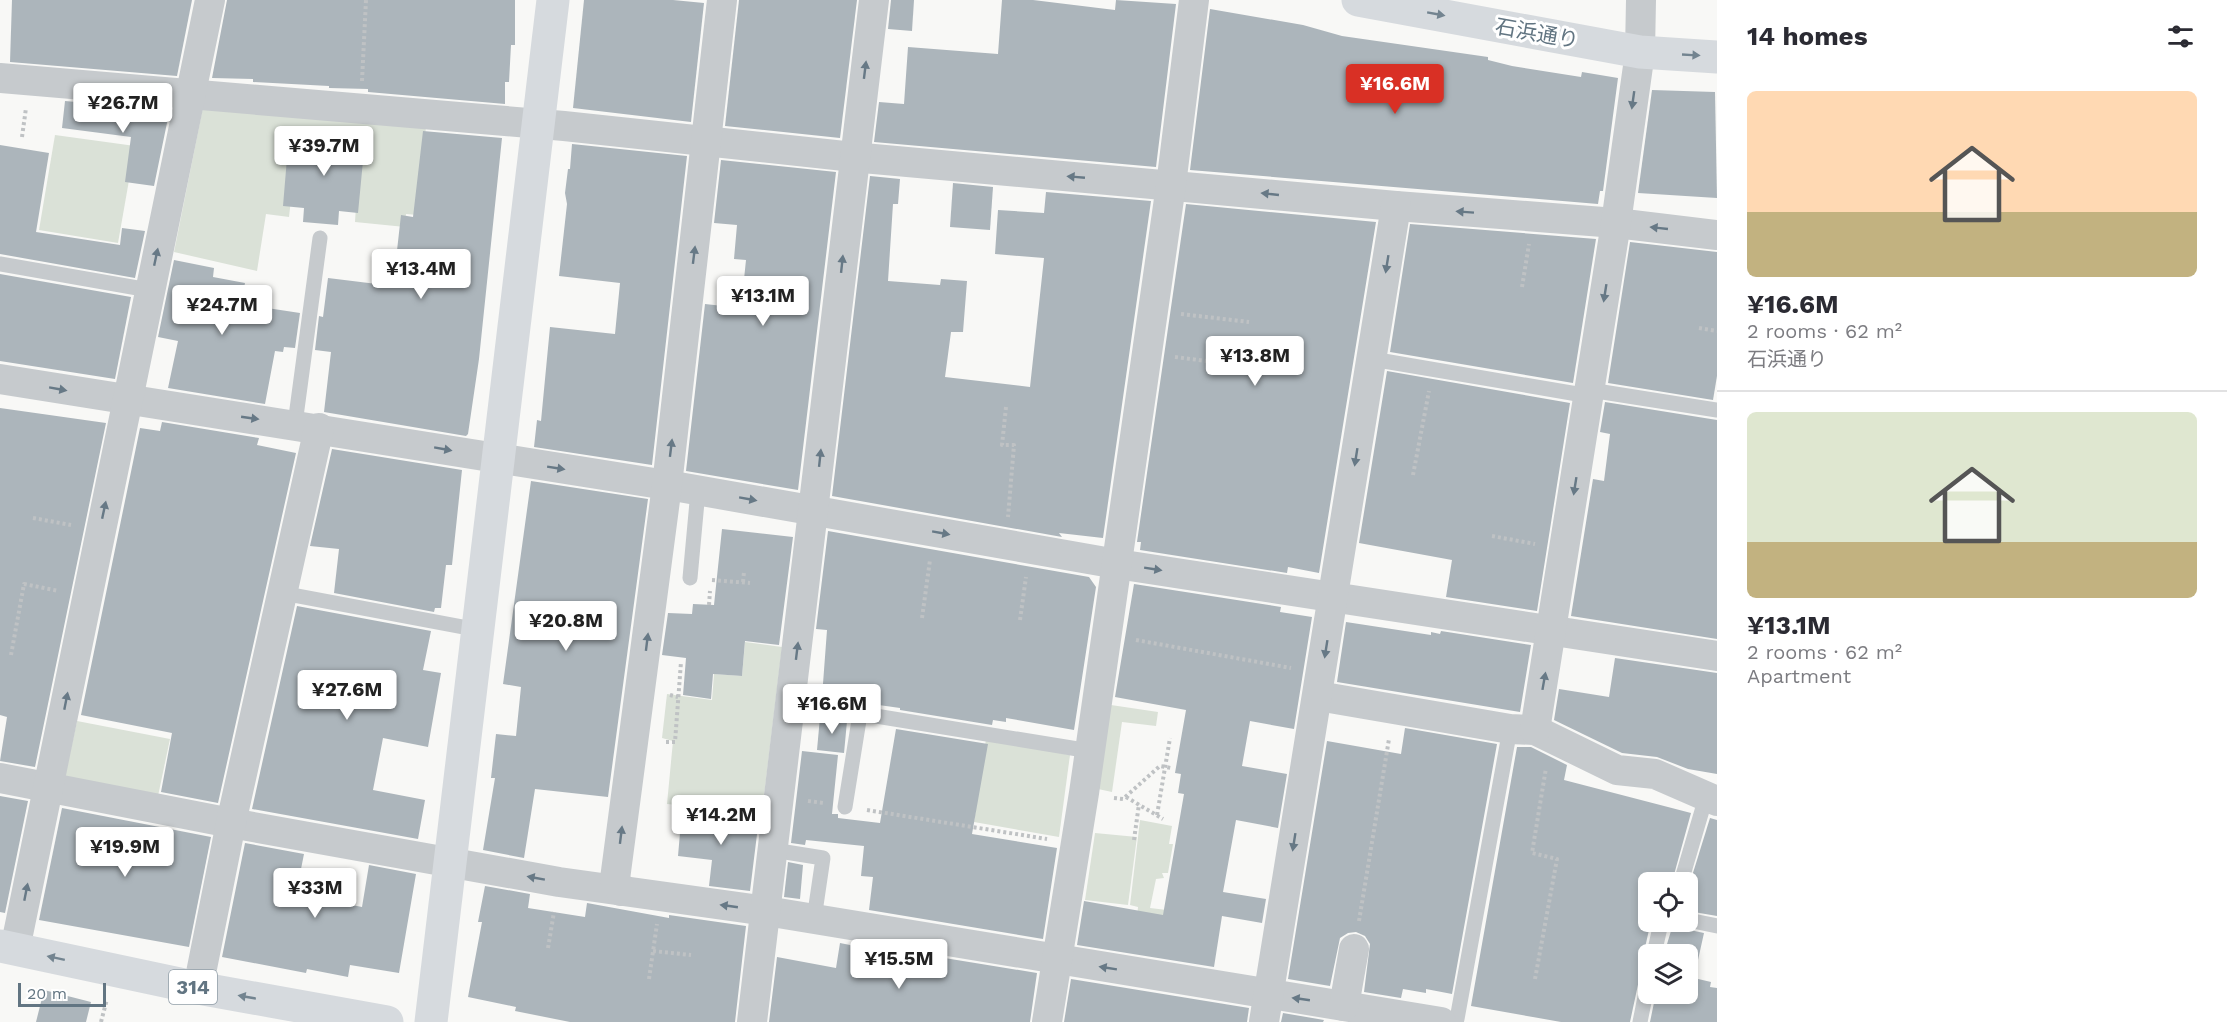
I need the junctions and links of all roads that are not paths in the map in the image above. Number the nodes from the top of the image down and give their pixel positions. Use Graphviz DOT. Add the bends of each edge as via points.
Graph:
graph roads {
  1 [pos="210,0"];
  2 [pos="553,0"];
  3 [pos="722,0"];
  4 [pos="874,0"];
  5 [pos="1194,0"];
  6 [pos="1358,0"];
  7 [pos="1641,0"];
  8 [pos="1640,52"];
  9 [pos="1717,57"];
  10 [pos="0,78"];
  11 [pos="190,94"];
  12 [pos="538,124"];
  13 [pos="707,140"];
  14 [pos="854,157"];
  15 [pos="1171,184"];
  16 [pos="1396,206"];
  17 [pos="1616,223"];
  18 [pos="1717,235"];
  19 [pos="320,238"];
  20 [pos="0,264"];
  21 [pos="149,290"];
  22 [pos="1372,359"];
  23 [pos="0,379"];
  24 [pos="1589,393"];
  25 [pos="129,401"];
  26 [pos="1717,410"];
  27 [pos="307,426"];
  28 [pos="498,459"];
  29 [pos="667,485"];
  30 [pos="698,490"];
  31 [pos="814,511"];
  32 [pos="1117,564"];
  33 [pos="690,578"];
  34 [pos="282,594"];
  35 [pos="1334,597"];
  36 [pos="479,630"];
  37 [pos="1552,632"];
  38 [pos="1717,656"];
  39 [pos="1318,696"];
  40 [pos="790,702"];
  41 [pos="860,714"];
  42 [pos="1532,732"];
  43 [pos="1090,751"];
  44 [pos="0,778"];
  45 [pos="46,789"];
  46 [pos="1711,799"];
  47 [pos="845,807"];
  48 [pos="231,824"];
  49 [pos="773,850"];
  50 [pos="452,863"];
  51 [pos="1685,872"];
  52 [pos="621,891"];
  53 [pos="766,911"];
  54 [pos="814,919"];
  55 [pos="1698,922"];
  56 [pos="1717,926"];
  57 [pos="8,947"];
  58 [pos="1354,949"];
  59 [pos="1056,960"];
  60 [pos="198,988"];
  61 [pos="1644,1004"];
  62 [pos="1344,1006"];
  63 [pos="1266,1008"];
  64 [pos="289,1013"];
  65 [pos="1451,1021"];
  66 [pos="387,1022"];
  67 [pos="431,1022"];
  68 [pos="752,1022"];
  69 [pos="1047,1022"];
  70 [pos="1640,1022"];
  1 -- 11 [label="street"];
  2 -- 12 [label="street"];
  3 -- 13 [label="street"];
  14 -- 4 [label="street, one-way"];
  5 -- 15 [label="street"];
  6 -- 8 [label="street, 石浜通り, one-way"];
  7 -- 8 [label="street"];
  8 -- 9 [label="street, 石浜通り, one-way"];
  8 -- 17 [label="street, one-way"];
  10 -- 11 [label="street"];
  11 -- 12 [label="street"];
  21 -- 11 [label="street, one-way"];
  12 -- 13 [label="street"];
  12 -- 28 [label="street"];
  13 -- 14 [label="street"];
  29 -- 13 [label="street, one-way"];
  15 -- 14 [label="street, one-way"];
  31 -- 14 [label="street, one-way"];
  16 -- 15 [label="street, one-way"];
  15 -- 32 [label="street"];
  17 -- 16 [label="street, one-way"];
  16 -- 22 [label="street, one-way"];
  18 -- 17 [label="street, one-way"];
  17 -- 24 [label="street, one-way"];
  19 -- 27 [label="lane"];
  20 -- 21 [label="lane"];
  21 -- 25 [label="street"];
  22 -- 24 [label="lane"];
  22 -- 35 [label="street, one-way"];
  23 -- 25 [label="street, one-way"];
  24 -- 26 [label="lane"];
  24 -- 37 [label="street, one-way"];
  25 -- 27 [label="street, one-way"];
  45 -- 25 [label="street, one-way"];
  27 -- 28 [label="street, one-way"];
  27 -- 34 [label="street"];
  28 -- 29 [label="street, one-way"];
  28 -- 36 [label="street"];
  29 -- 30 [label="street"];
  52 -- 29 [label="street, one-way" via="615,879"];
  30 -- 31 [label="street, one-way"];
  30 -- 33 [label="lane"];
  31 -- 32 [label="street, one-way"];
  40 -- 31 [label="street, one-way"];
  32 -- 35 [label="street, one-way"];
  32 -- 43 [label="street"];
  34 -- 36 [label="lane"];
  34 -- 48 [label="street"];
  35 -- 37 [label="street"];
  35 -- 39 [label="street, one-way"];
  36 -- 50 [label="street"];
  37 -- 38 [label="street"];
  42 -- 37 [label="street, one-way"];
  39 -- 42 [label="street"];
  39 -- 63 [label="street, one-way"];
  40 -- 41 [label="lane"];
  40 -- 49 [label="street"];
  41 -- 43 [label="lane"];
  41 -- 47 [label="lane"];
  42 -- 46 [label="street" via="1617,770 1655,774"];
  42 -- 65 [label="lane"];
  43 -- 59 [label="street"];
  44 -- 45 [label="street"];
  45 -- 48 [label="street"];
  57 -- 45 [label="street, one-way"];
  46 -- 51 [label="lane"];
  48 -- 50 [label="street"];
  48 -- 60 [label="street"];
  49 -- 53 [label="street"];
  49 -- 54 [label="lane" via="823,858"];
  52 -- 50 [label="street, one-way"];
  50 -- 67 [label="street"];
  53 -- 52 [label="street, one-way"];
  53 -- 54 [label="street"];
  53 -- 68 [label="street"];
  54 -- 59 [label="street"];
  55 -- 56 [label="lane"];
  60 -- 57 [label="street, 314, one-way"];
  58 -- 62 [label="street"];
  63 -- 59 [label="street, one-way"];
  59 -- 69 [label="street"];
  64 -- 60 [label="street, 314, one-way"];
  61 -- 70 [label="lane"];
  62 -- 63 [label="street, one-way"];
  62 -- 65 [label="street"];
  64 -- 66 [label="street, 314"];
}
